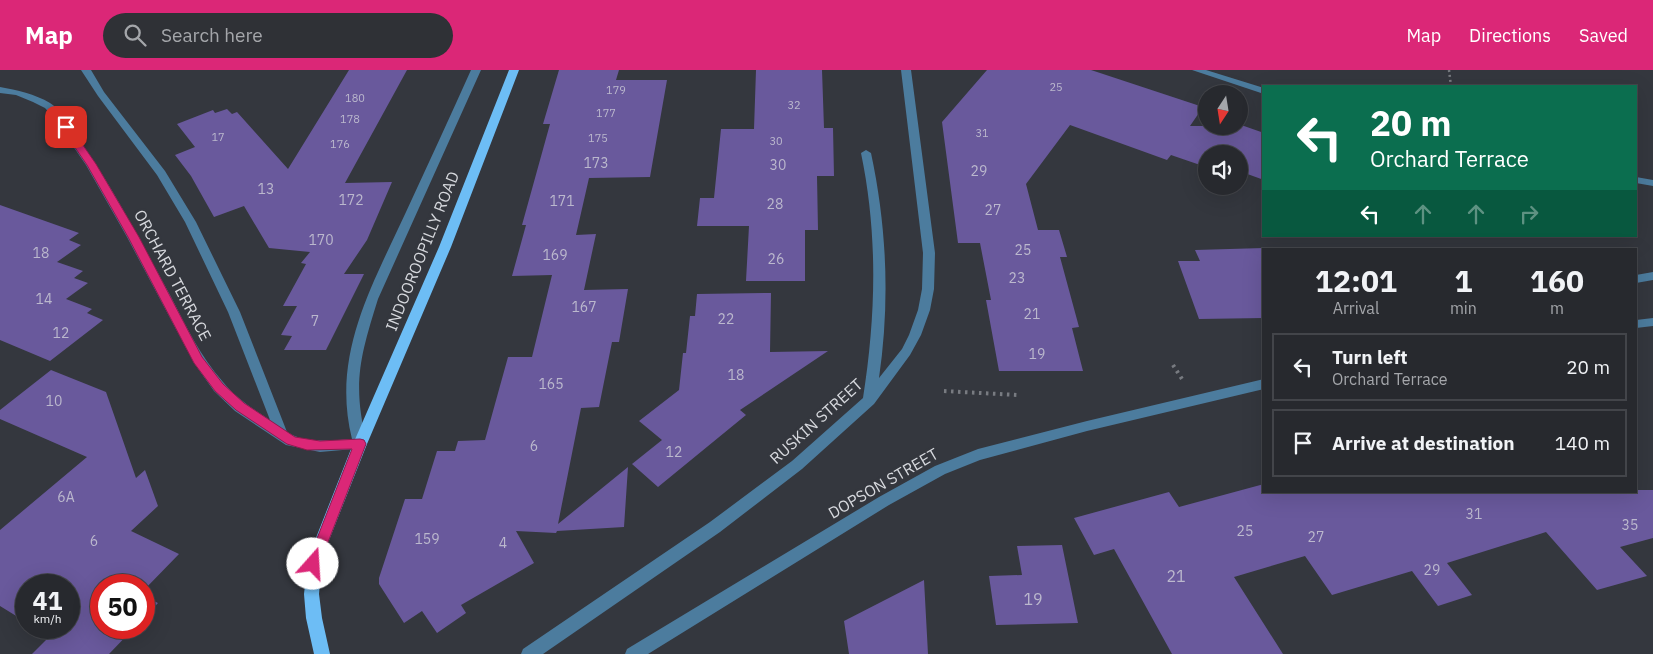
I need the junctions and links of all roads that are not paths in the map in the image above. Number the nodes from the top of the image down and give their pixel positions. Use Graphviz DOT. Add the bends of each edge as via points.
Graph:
graph roads {
  1 [pos="86,70"];
  2 [pos="476,70"];
  3 [pos="514,70"];
  4 [pos="906,70"];
  5 [pos="1197,70"];
  6 [pos="0,90"];
  7 [pos="1262,90"];
  8 [pos="866,153"];
  9 [pos="1637,180"];
  10 [pos="1653,183"];
  11 [pos="1653,276"];
  12 [pos="1637,279"];
  13 [pos="1653,322"];
  14 [pos="1637,324"];
  15 [pos="1262,384"];
  16 [pos="869,400"];
  17 [pos="282,436"];
  18 [pos="360,444"];
  19 [pos="322,654"];
  20 [pos="529,654"];
  21 [pos="633,654"];
  1 -- 17 [label="street" via="174,193 194,230 241,329"];
  2 -- 18 [label="street, INDOOROOPILLY ROAD" via="372,299 352,376 352,407"];
  3 -- 18 [label="main road, INDOOROOPILLY ROAD" via="445,247"];
  4 -- 16 [label="street, RUSKIN STREET" via="929,244 928,289 911,343"];
  5 -- 7 [label="street"];
  6 -- 17 [label="street, ORCHARD TERRACE" via="36,100 57,115 91,164 134,237 204,369 240,407"];
  8 -- 16 [label="street" via="877,210 880,250 878,326"];
  9 -- 10 [label="street"];
  11 -- 12 [label="street"];
  13 -- 14 [label="street"];
  15 -- 21 [label="street, DOPSON STREET" via="1087,426 957,462 919,480"];
  16 -- 20 [label="street, RUSKIN STREET" via="809,455 729,517"];
  17 -- 18 [label="street, ORCHARD TERRACE" via="307,445"];
  18 -- 19 [label="main road, INDOOROOPILLY ROAD" via="313,564 311,604"];
}
